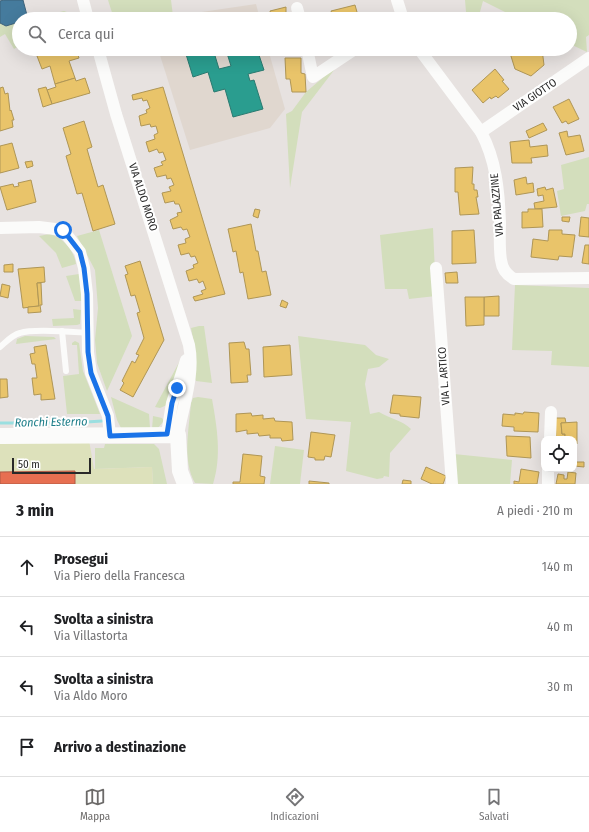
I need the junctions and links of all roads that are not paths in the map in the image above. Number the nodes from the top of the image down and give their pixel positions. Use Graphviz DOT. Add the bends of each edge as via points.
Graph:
graph roads {
  1 [pos="83,0"];
  2 [pos="397,0"];
  3 [pos="86,12"];
  4 [pos="401,12"];
  5 [pos="100,56"];
  6 [pos="309,56"];
  7 [pos="345,56"];
  8 [pos="424,56"];
  9 [pos="589,58"];
  10 [pos="481,132"];
  11 [pos="0,228"];
  12 [pos="436,268"];
  13 [pos="589,278"];
  14 [pos="62,331"];
  15 [pos="89,333"];
  16 [pos="189,345"];
  17 [pos="0,347"];
  18 [pos="66,370"];
  19 [pos="551,412"];
  20 [pos="173,434"];
  21 [pos="0,436"];
  22 [pos="110,436"];
  23 [pos="550,436"];
  24 [pos="548,472"];
  25 [pos="180,480"];
  26 [pos="452,484"];
  27 [pos="548,484"];
  1 -- 3 [label="street"];
  2 -- 4 [label="street"];
  5 -- 16 [label="street, VIA ALDO MORO"];
  6 -- 7 [label="street" via="314,77"];
  8 -- 10 [label="street, VIA PALAZZINE"];
  9 -- 10 [label="street, VIA GIOTTO"];
  10 -- 13 [label="street, VIA PALAZZINE" via="494,164 499,203 501,260 507,275 514,279"];
  11 -- 15 [label="street" via="55,228 63,230 72,240 80,252 84,268"];
  12 -- 26 [label="street, VIA L. ARTICO"];
  14 -- 15 [label="lane"];
  14 -- 17 [label="lane" via="22,332"];
  14 -- 18 [label="lane"];
  15 -- 22 [label="street" via="91,373 108,416"];
  16 -- 20 [label="street, VIA ALDO MORO" via="184,371 172,403"];
  16 -- 20 [label="street, VIA ALDO MORO" via="191,374 183,405 176,414"];
  19 -- 23 [label="street"];
  20 -- 22 [label="street"];
  20 -- 25 [label="street, VIA ALDO MORO" via="169,467"];
  21 -- 22 [label="street"];
  24 -- 27 [label="street"];
}
